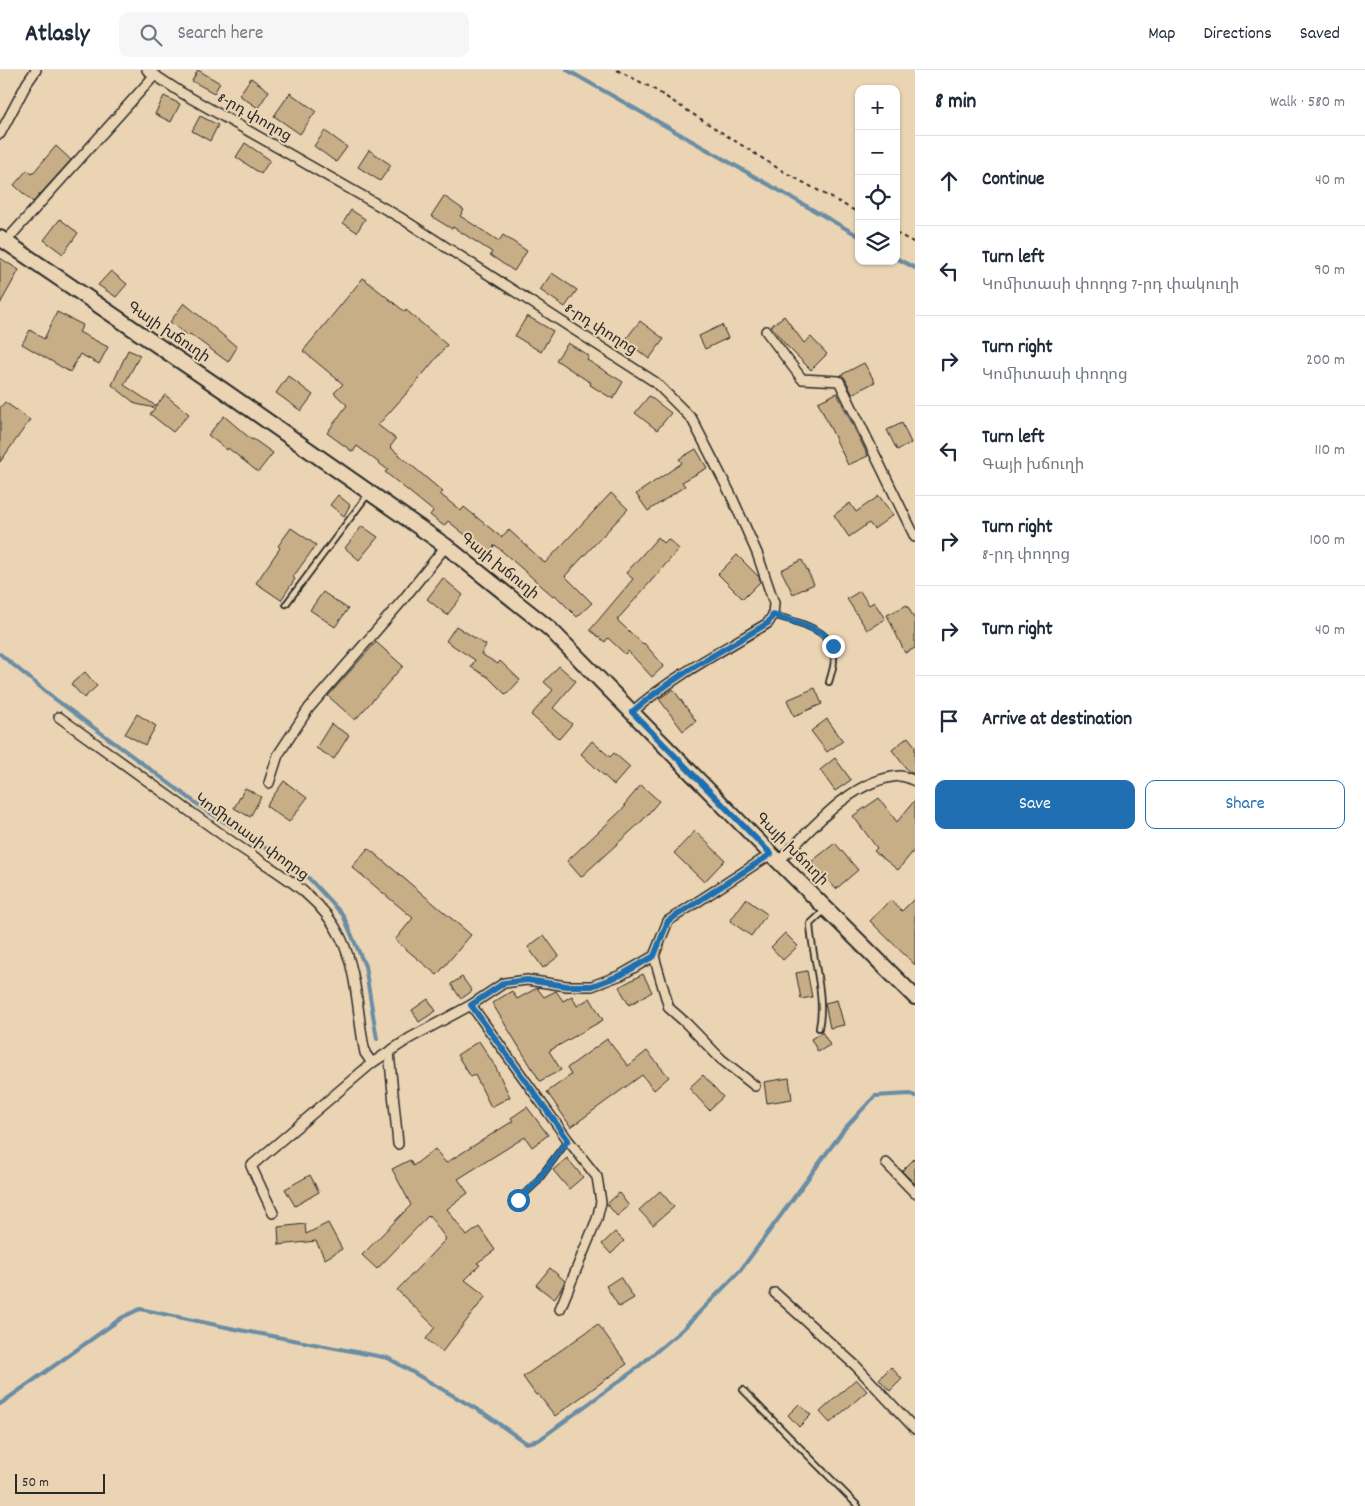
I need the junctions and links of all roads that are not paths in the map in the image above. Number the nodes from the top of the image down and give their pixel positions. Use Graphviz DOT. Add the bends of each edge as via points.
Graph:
graph roads {
  1 [pos="36,70"];
  2 [pos="150,73"];
  3 [pos="0,134"];
  4 [pos="3,240"];
  5 [pos="766,331"];
  6 [pos="370,492"];
  7 [pos="915,537"];
  8 [pos="446,546"];
  9 [pos="286,604"];
  10 [pos="773,615"];
  11 [pos="829,682"];
  12 [pos="632,712"];
  13 [pos="59,717"];
  14 [pos="915,781"];
  15 [pos="269,783"];
  16 [pos="775,858"];
  17 [pos="826,909"];
  18 [pos="654,956"];
  19 [pos="915,997"];
  20 [pos="471,1005"];
  21 [pos="819,1028"];
  22 [pos="389,1052"];
  23 [pos="372,1063"];
  24 [pos="755,1086"];
  25 [pos="568,1140"];
  26 [pos="398,1144"];
  27 [pos="886,1163"];
  28 [pos="915,1193"];
  29 [pos="518,1200"];
  30 [pos="273,1213"];
  31 [pos="775,1293"];
  32 [pos="560,1308"];
  33 [pos="742,1390"];
  34 [pos="915,1429"];
  35 [pos="858,1506"];
  1 -- 3 [label="street"];
  2 -- 4 [label="street"];
  2 -- 10 [label="street, 8-րդ փողոց" via="401,218 655,382 692,419 731,495 757,553 774,603"];
  4 -- 6 [label="main road, Գայի խճուղի"];
  5 -- 7 [label="street" via="802,379 838,381"];
  6 -- 8 [label="main road, Գայի խճուղի"];
  6 -- 9 [label="lane"];
  8 -- 12 [label="main road, Գայի խճուղի" via="550,629"];
  8 -- 15 [label="street" via="309,708 278,755"];
  10 -- 11 [label="lane" via="823,634 833,646 835,659"];
  10 -- 12 [label="street" via="768,623 670,683"];
  12 -- 16 [label="main road, Գայի խճուղի"];
  13 -- 23 [label="street, Կոմիտասի փողոց" via="291,882 322,909 341,938 353,973 365,1053"];
  14 -- 16 [label="street" via="902,776 871,783 837,804"];
  16 -- 17 [label="main road, Գայի խճուղի"];
  16 -- 18 [label="street" via="668,921"];
  17 -- 19 [label="main road, Գայի խճուղի"];
  17 -- 21 [label="lane" via="810,924 820,988 822,1015"];
  18 -- 20 [label="street" via="621,975 592,986 527,980 504,983"];
  18 -- 24 [label="street" via="669,1008 721,1059"];
  20 -- 22 [label="street"];
  20 -- 25 [label="street"];
  22 -- 23 [label="street"];
  22 -- 26 [label="street"];
  23 -- 30 [label="street" via="251,1166"];
  25 -- 29 [label="lane" via="536,1183"];
  25 -- 32 [label="street" via="597,1177 601,1202"];
  27 -- 28 [label="street"];
  31 -- 34 [label="street" via="856,1366"];
  33 -- 35 [label="lane"];
}
